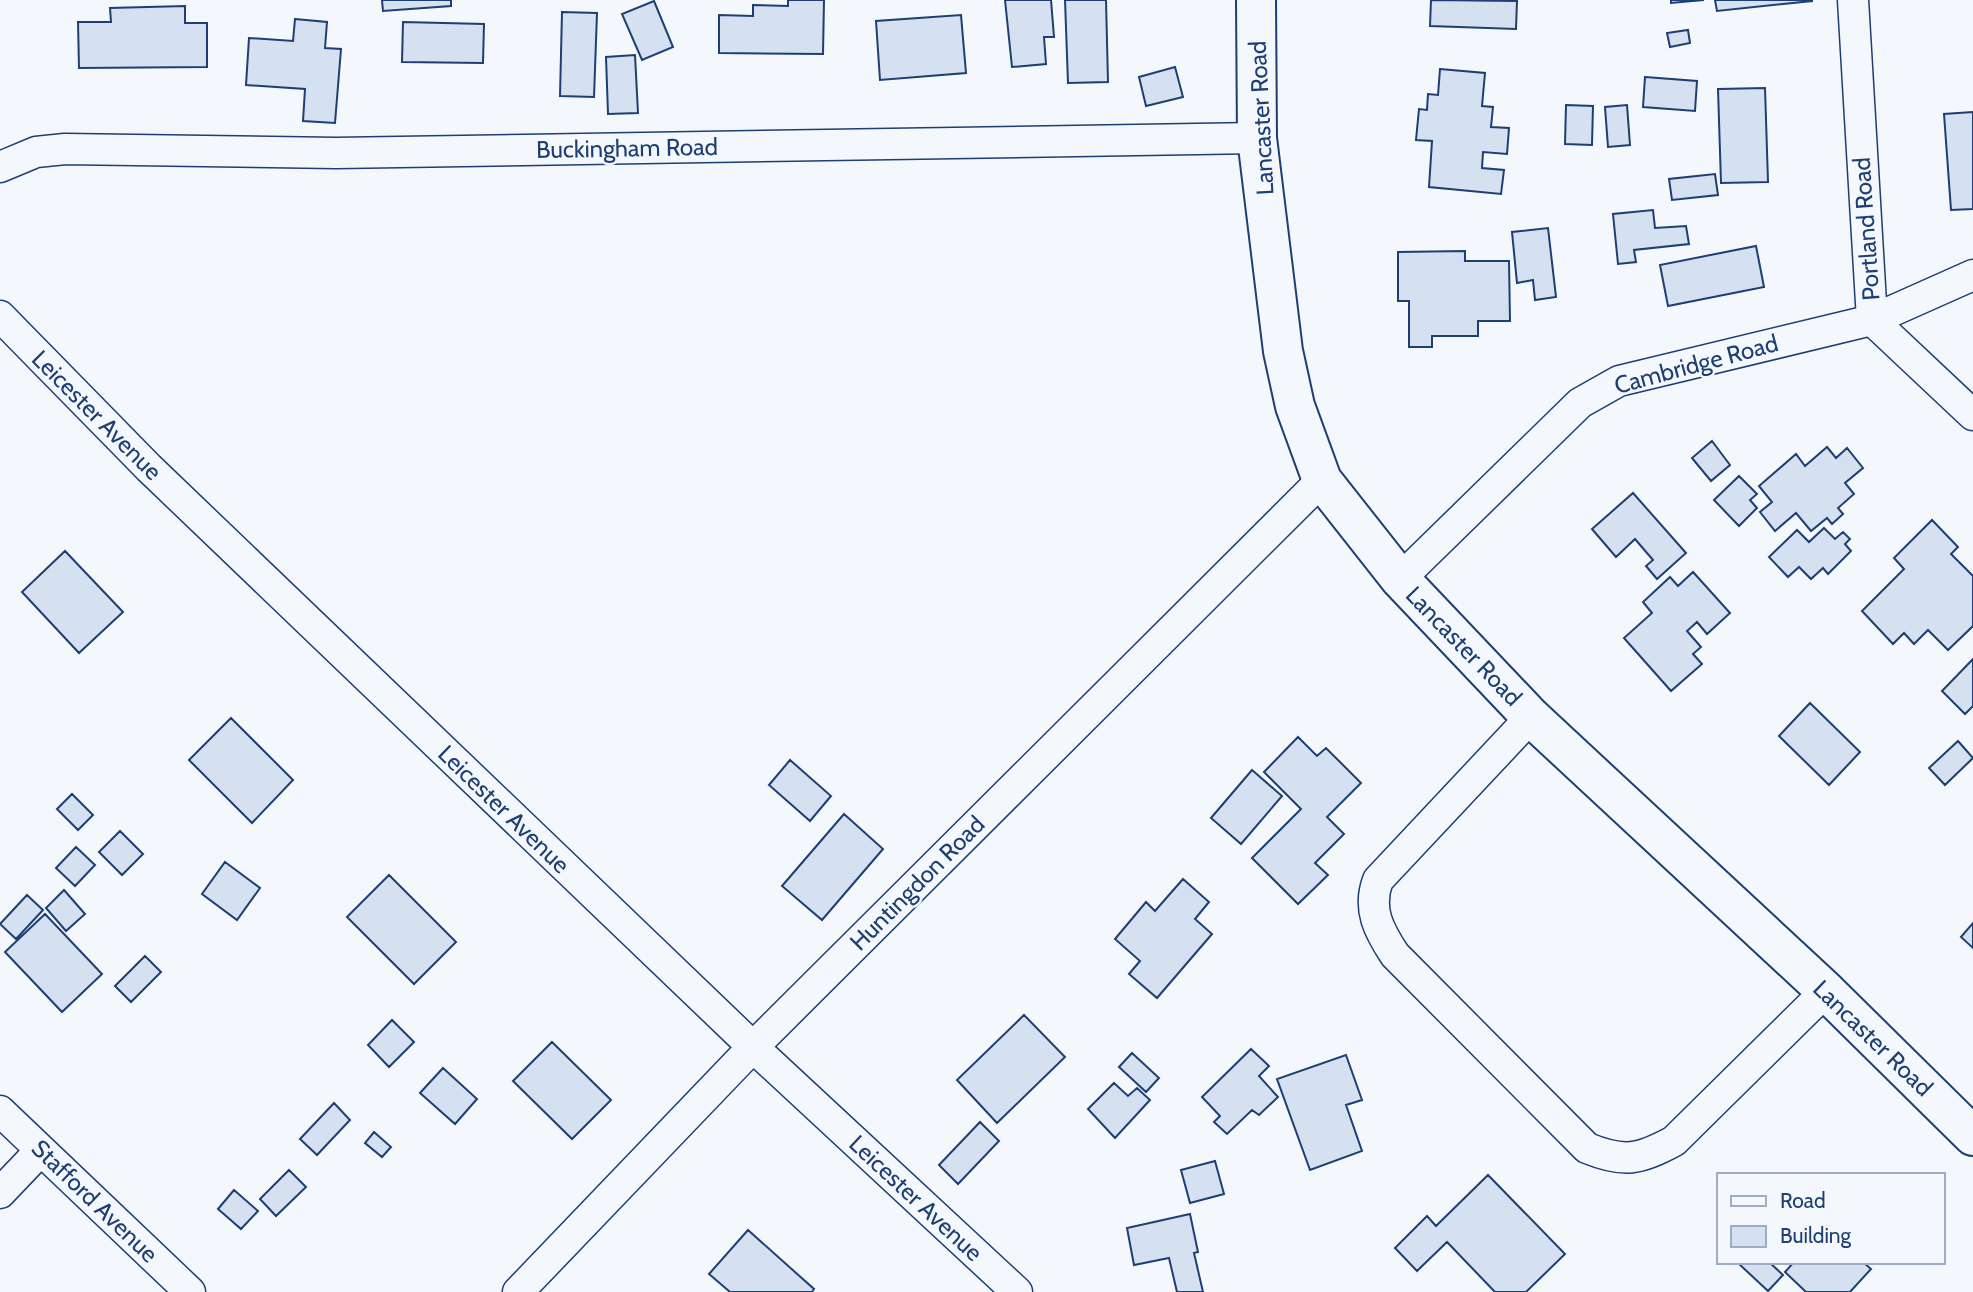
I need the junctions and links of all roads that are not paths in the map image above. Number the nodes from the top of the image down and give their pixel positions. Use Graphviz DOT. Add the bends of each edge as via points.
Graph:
graph roads {
  1 [pos="1256,0"];
  2 [pos="1853,0"];
  3 [pos="1257,138"];
  4 [pos="0,167"];
  5 [pos="1973,275"];
  6 [pos="0,316"];
  7 [pos="1872,320"];
  8 [pos="1973,415"];
  9 [pos="1322,480"];
  10 [pos="1400,579"];
  11 [pos="1531,717"];
  12 [pos="1826,991"];
  13 [pos="752,1047"];
  14 [pos="0,1111"];
  15 [pos="1973,1136"];
  16 [pos="41,1150"];
  17 [pos="0,1192"];
  18 [pos="190,1292"];
  19 [pos="518,1292"];
  20 [pos="1017,1292"];
  1 -- 3 [label="street, Lancaster Road"];
  2 -- 7 [label="street, Portland Road"];
  3 -- 4 [label="street, Buckingham Road" via="336,153 65,149 36,152"];
  3 -- 9 [label="street, Lancaster Road" via="1283,351 1295,406"];
  5 -- 7 [label="street, Cambridge Road"];
  6 -- 13 [label="street, Leicester Avenue" via="149,468"];
  7 -- 8 [label="street, Portland Road"];
  7 -- 10 [label="street, Cambridge Road" via="1619,381 1580,403"];
  9 -- 10 [label="street, Lancaster Road"];
  9 -- 13 [label="street, Huntingdon Road"];
  10 -- 11 [label="street, Lancaster Road"];
  11 -- 12 [label="street, Lancaster Road"];
  11 -- 12 [label="street" via="1378,880 1373,912 1395,956 1587,1148 1610,1157 1633,1158 1674,1141"];
  12 -- 15 [label="street, Lancaster Road"];
  13 -- 19 [label="street, Huntingdon Road"];
  13 -- 20 [label="street, Leicester Avenue"];
  14 -- 16 [label="street, Stafford Avenue"];
  16 -- 17 [label="street"];
  16 -- 18 [label="street, Stafford Avenue"];
}
